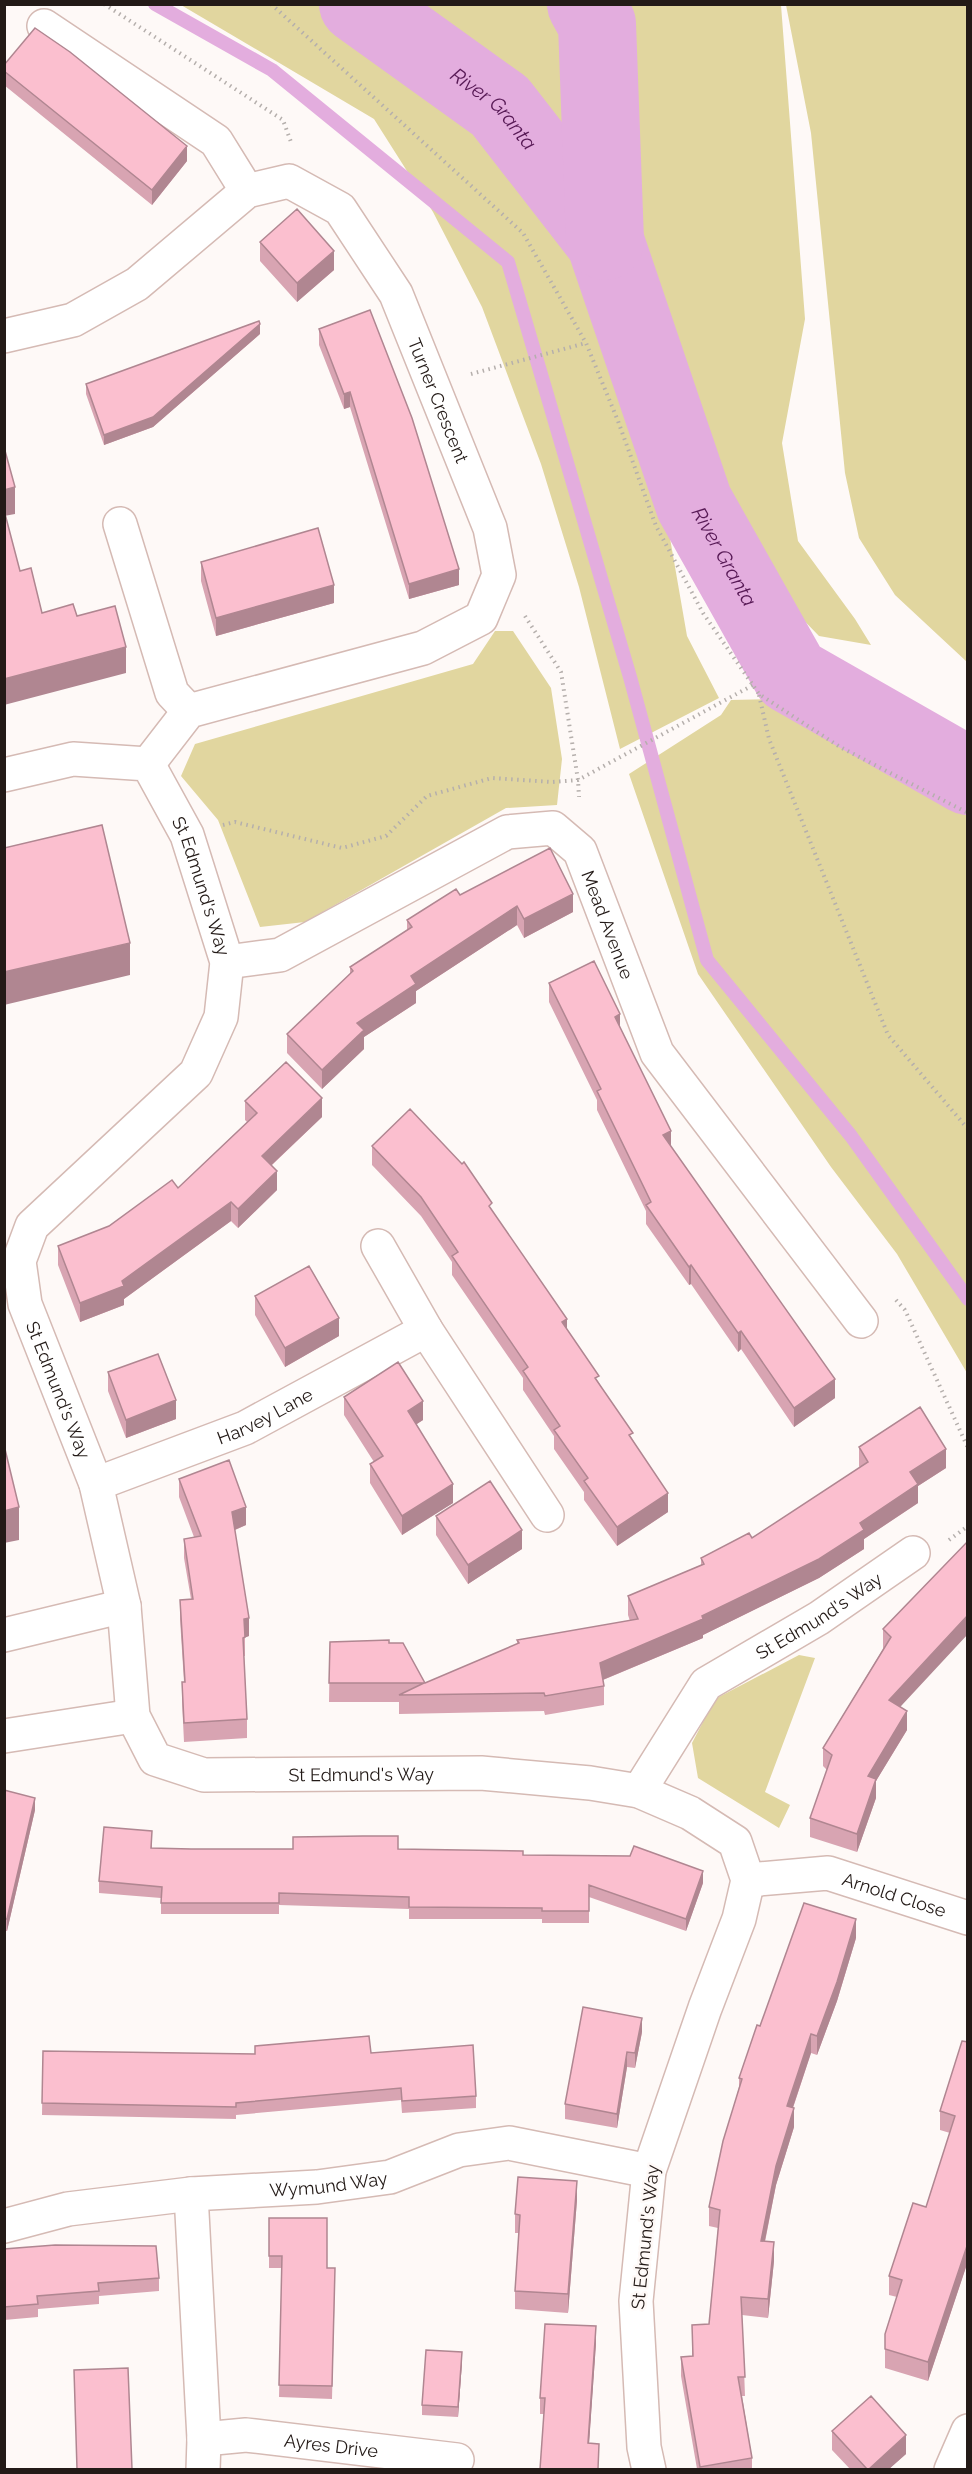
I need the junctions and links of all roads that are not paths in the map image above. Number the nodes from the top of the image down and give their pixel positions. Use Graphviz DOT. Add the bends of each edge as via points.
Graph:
graph roads {
  1 [pos="44,26"];
  2 [pos="247,191"];
  3 [pos="4,336"];
  4 [pos="120,524"];
  5 [pos="189,711"];
  6 [pos="148,764"];
  7 [pos="4,775"];
  8 [pos="227,962"];
  9 [pos="378,1246"];
  10 [pos="861,1321"];
  11 [pos="426,1330"];
  12 [pos="96,1484"];
  13 [pos="547,1515"];
  14 [pos="913,1553"];
  15 [pos="124,1606"];
  16 [pos="4,1635"];
  17 [pos="133,1716"];
  18 [pos="4,1736"];
  19 [pos="639,1791"];
  20 [pos="748,1880"];
  21 [pos="968,1918"];
  22 [pos="649,2171"];
  23 [pos="190,2194"];
  24 [pos="4,2226"];
  25 [pos="968,2431"];
  26 [pos="203,2454"];
  27 [pos="457,2460"];
  28 [pos="649,2469"];
  29 [pos="951,2469"];
  1 -- 2 [label="street" via="216,141"];
  2 -- 3 [label="street, Turner Crescent" via="137,284 73,320"];
  2 -- 5 [label="street, Turner Crescent" via="289,181 340,209 396,294 490,528 499,575 481,618 423,648"];
  4 -- 5 [label="street" via="172,693"];
  5 -- 6 [label="street"];
  6 -- 7 [label="street" via="73,759"];
  6 -- 8 [label="street, St Edmund's Way" via="188,835"];
  8 -- 10 [label="street, Mead Avenue" via="280,955 507,832 553,828 580,851 657,1053"];
  8 -- 12 [label="street, St Edmund's Way" via="221,1017 196,1073 32,1226 20,1261 25,1304"];
  9 -- 11 [label="street"];
  11 -- 12 [label="street, Harvey Lane" via="245,1428"];
  11 -- 13 [label="street"];
  12 -- 15 [label="street, St Edmund's Way"];
  14 -- 19 [label="street, St Edmund's Way" via="819,1618 706,1683"];
  15 -- 16 [label="street"];
  15 -- 17 [label="street, St Edmund's Way"];
  17 -- 18 [label="street"];
  17 -- 19 [label="street, St Edmund's Way" via="155,1759 204,1775 481,1773"];
  19 -- 20 [label="street, St Edmund's Way" via="690,1813 735,1842"];
  20 -- 21 [label="street, Arnold Close" via="828,1873"];
  20 -- 22 [label="street, St Edmund's Way" via="739,1919"];
  22 -- 23 [label="street, Wymund Way" via="509,2144 459,2150 390,2176 317,2187"];
  22 -- 28 [label="street, St Edmund's Way" via="636,2301 644,2447"];
  23 -- 24 [label="street, Wymund Way" via="68,2209"];
  23 -- 26 [label="street, Ayres Drive"];
  25 -- 29 [label="street"];
  26 -- 27 [label="street, Ayres Drive" via="246,2435"];
}
